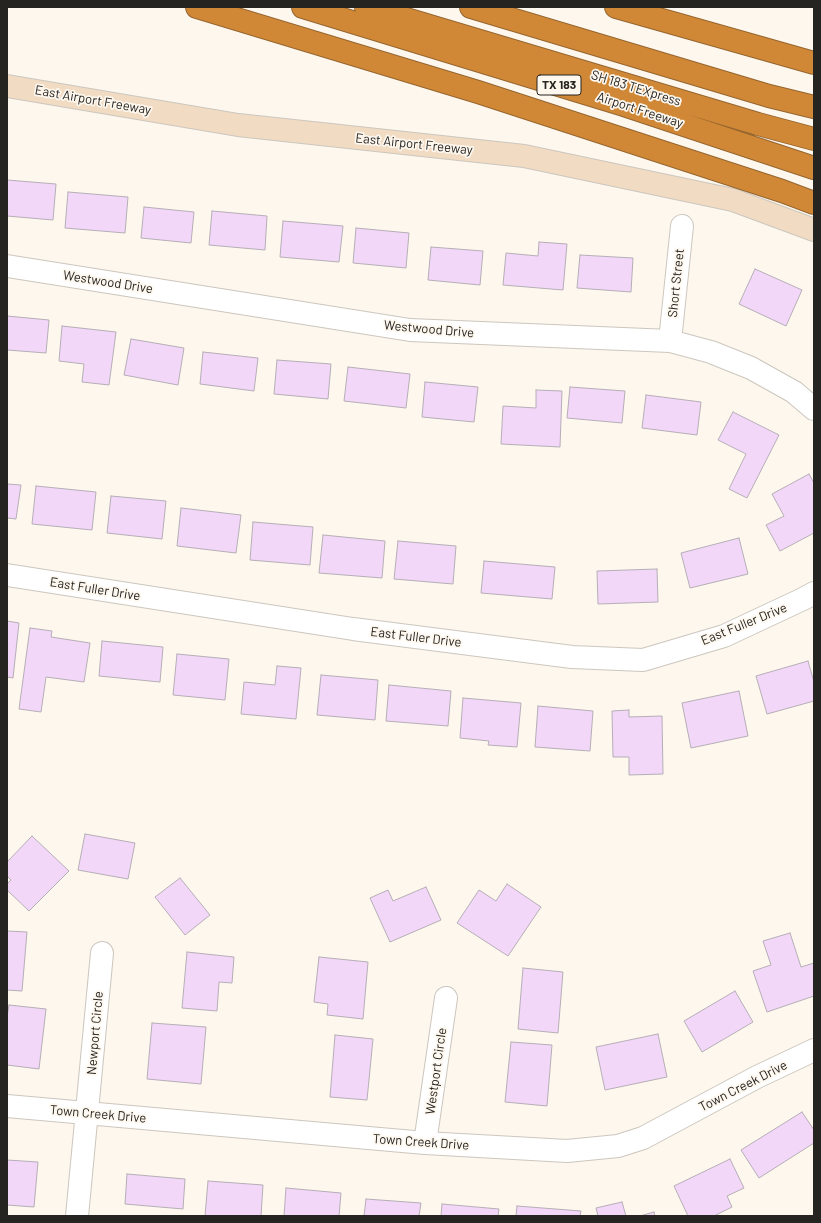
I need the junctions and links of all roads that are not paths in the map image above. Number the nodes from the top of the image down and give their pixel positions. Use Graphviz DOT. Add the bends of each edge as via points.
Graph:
graph roads {
  1 [pos="197,7"];
  2 [pos="303,7"];
  3 [pos="366,7"];
  4 [pos="471,7"];
  5 [pos="616,7"];
  6 [pos="814,63"];
  7 [pos="7,86"];
  8 [pos="814,108"];
  9 [pos="814,139"];
  10 [pos="814,168"];
  11 [pos="814,203"];
  12 [pos="682,226"];
  13 [pos="814,230"];
  14 [pos="7,266"];
  15 [pos="670,341"];
  16 [pos="814,409"];
  17 [pos="7,575"];
  18 [pos="814,593"];
  19 [pos="102,953"];
  20 [pos="446,998"];
  21 [pos="814,1050"];
  22 [pos="7,1106"];
  23 [pos="87,1113"];
  24 [pos="425,1144"];
  25 [pos="77,1216"];
  1 -- 11 [label="highway" via="478,92"];
  2 -- 10 [label="highway, Airport Freeway / TX 183" via="624,105"];
  3 -- 9 [label="highway, SH 183 TEXpress"];
  4 -- 8 [label="highway"];
  5 -- 6 [label="highway"];
  7 -- 13 [label="main road, East Airport Freeway" via="238,125 524,156 733,200"];
  12 -- 15 [label="street, Short Street"];
  14 -- 15 [label="street, Westwood Drive" via="410,330"];
  15 -- 16 [label="street, Westwood Drive" via="711,352 751,368 794,392"];
  17 -- 18 [label="street, East Fuller Drive" via="353,629 572,657 643,660 724,636"];
  19 -- 23 [label="street, Newport Circle"];
  20 -- 24 [label="street, Westport Circle"];
  21 -- 24 [label="street, Town Creek Drive" via="642,1138 618,1146 567,1151"];
  22 -- 23 [label="street, Town Creek Drive"];
  23 -- 24 [label="street, Town Creek Drive"];
  23 -- 25 [label="street, Newport Circle"];
}
